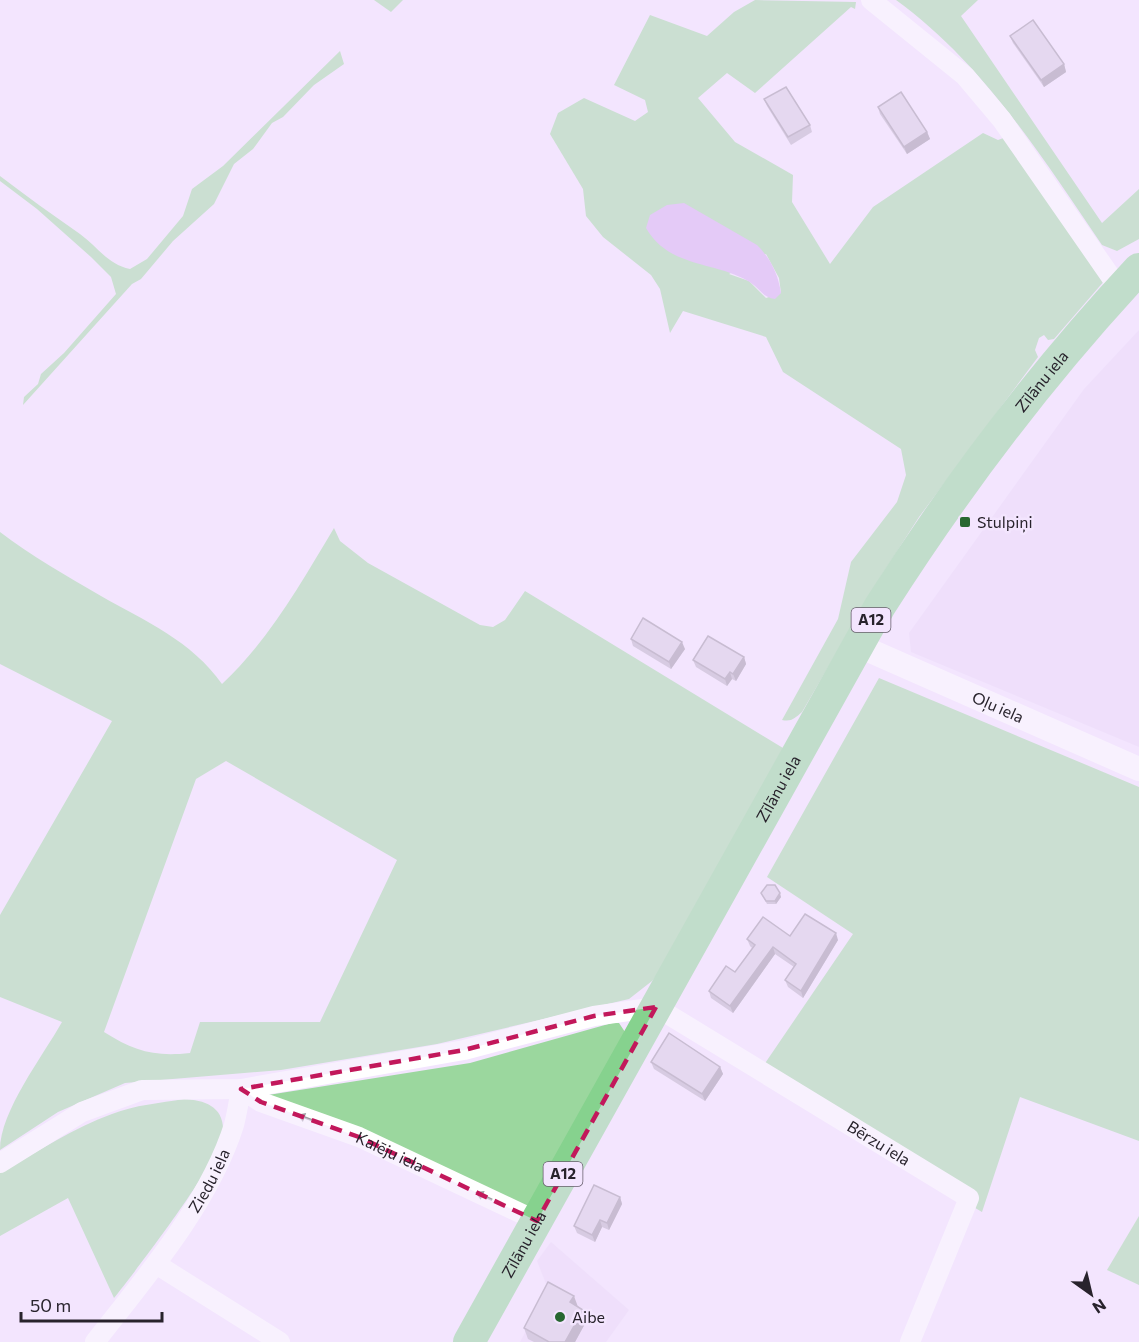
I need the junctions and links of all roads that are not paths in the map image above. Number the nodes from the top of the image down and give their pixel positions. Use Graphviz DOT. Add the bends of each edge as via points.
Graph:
graph roads {
  1 [pos="871,0"];
  2 [pos="1129,280"];
  3 [pos="857,645"];
  4 [pos="1139,769"];
  5 [pos="656,1007"];
  6 [pos="241,1089"];
  7 [pos="0,1163"];
  8 [pos="537,1221"];
  9 [pos="156,1264"];
  10 [pos="95,1342"];
  11 [pos="280,1342"];
  12 [pos="470,1342"];
  13 [pos="910,1342"];
  1 -- 2 [label="street" via="965,75"];
  2 -- 3 [label="highway, Zīlānu iela / A12" via="995,437 929,528"];
  3 -- 4 [label="street, Oļu iela"];
  3 -- 5 [label="highway, Zīlānu iela / A12"];
  5 -- 6 [label="street" via="594,1016 464,1050"];
  5 -- 8 [label="highway, Zīlānu iela / A12"];
  5 -- 13 [label="street, Bērzu iela" via="969,1198"];
  6 -- 7 [label="street" via="142,1090 82,1112"];
  8 -- 6 [label="street, Kalēju iela, one-way" via="358,1137 261,1102"];
  6 -- 9 [label="street, Ziedu iela" via="222,1155 194,1208"];
  8 -- 12 [label="highway, Zīlānu iela / A12"];
  9 -- 10 [label="street, Ziedu iela"];
  9 -- 11 [label="street"];
}
